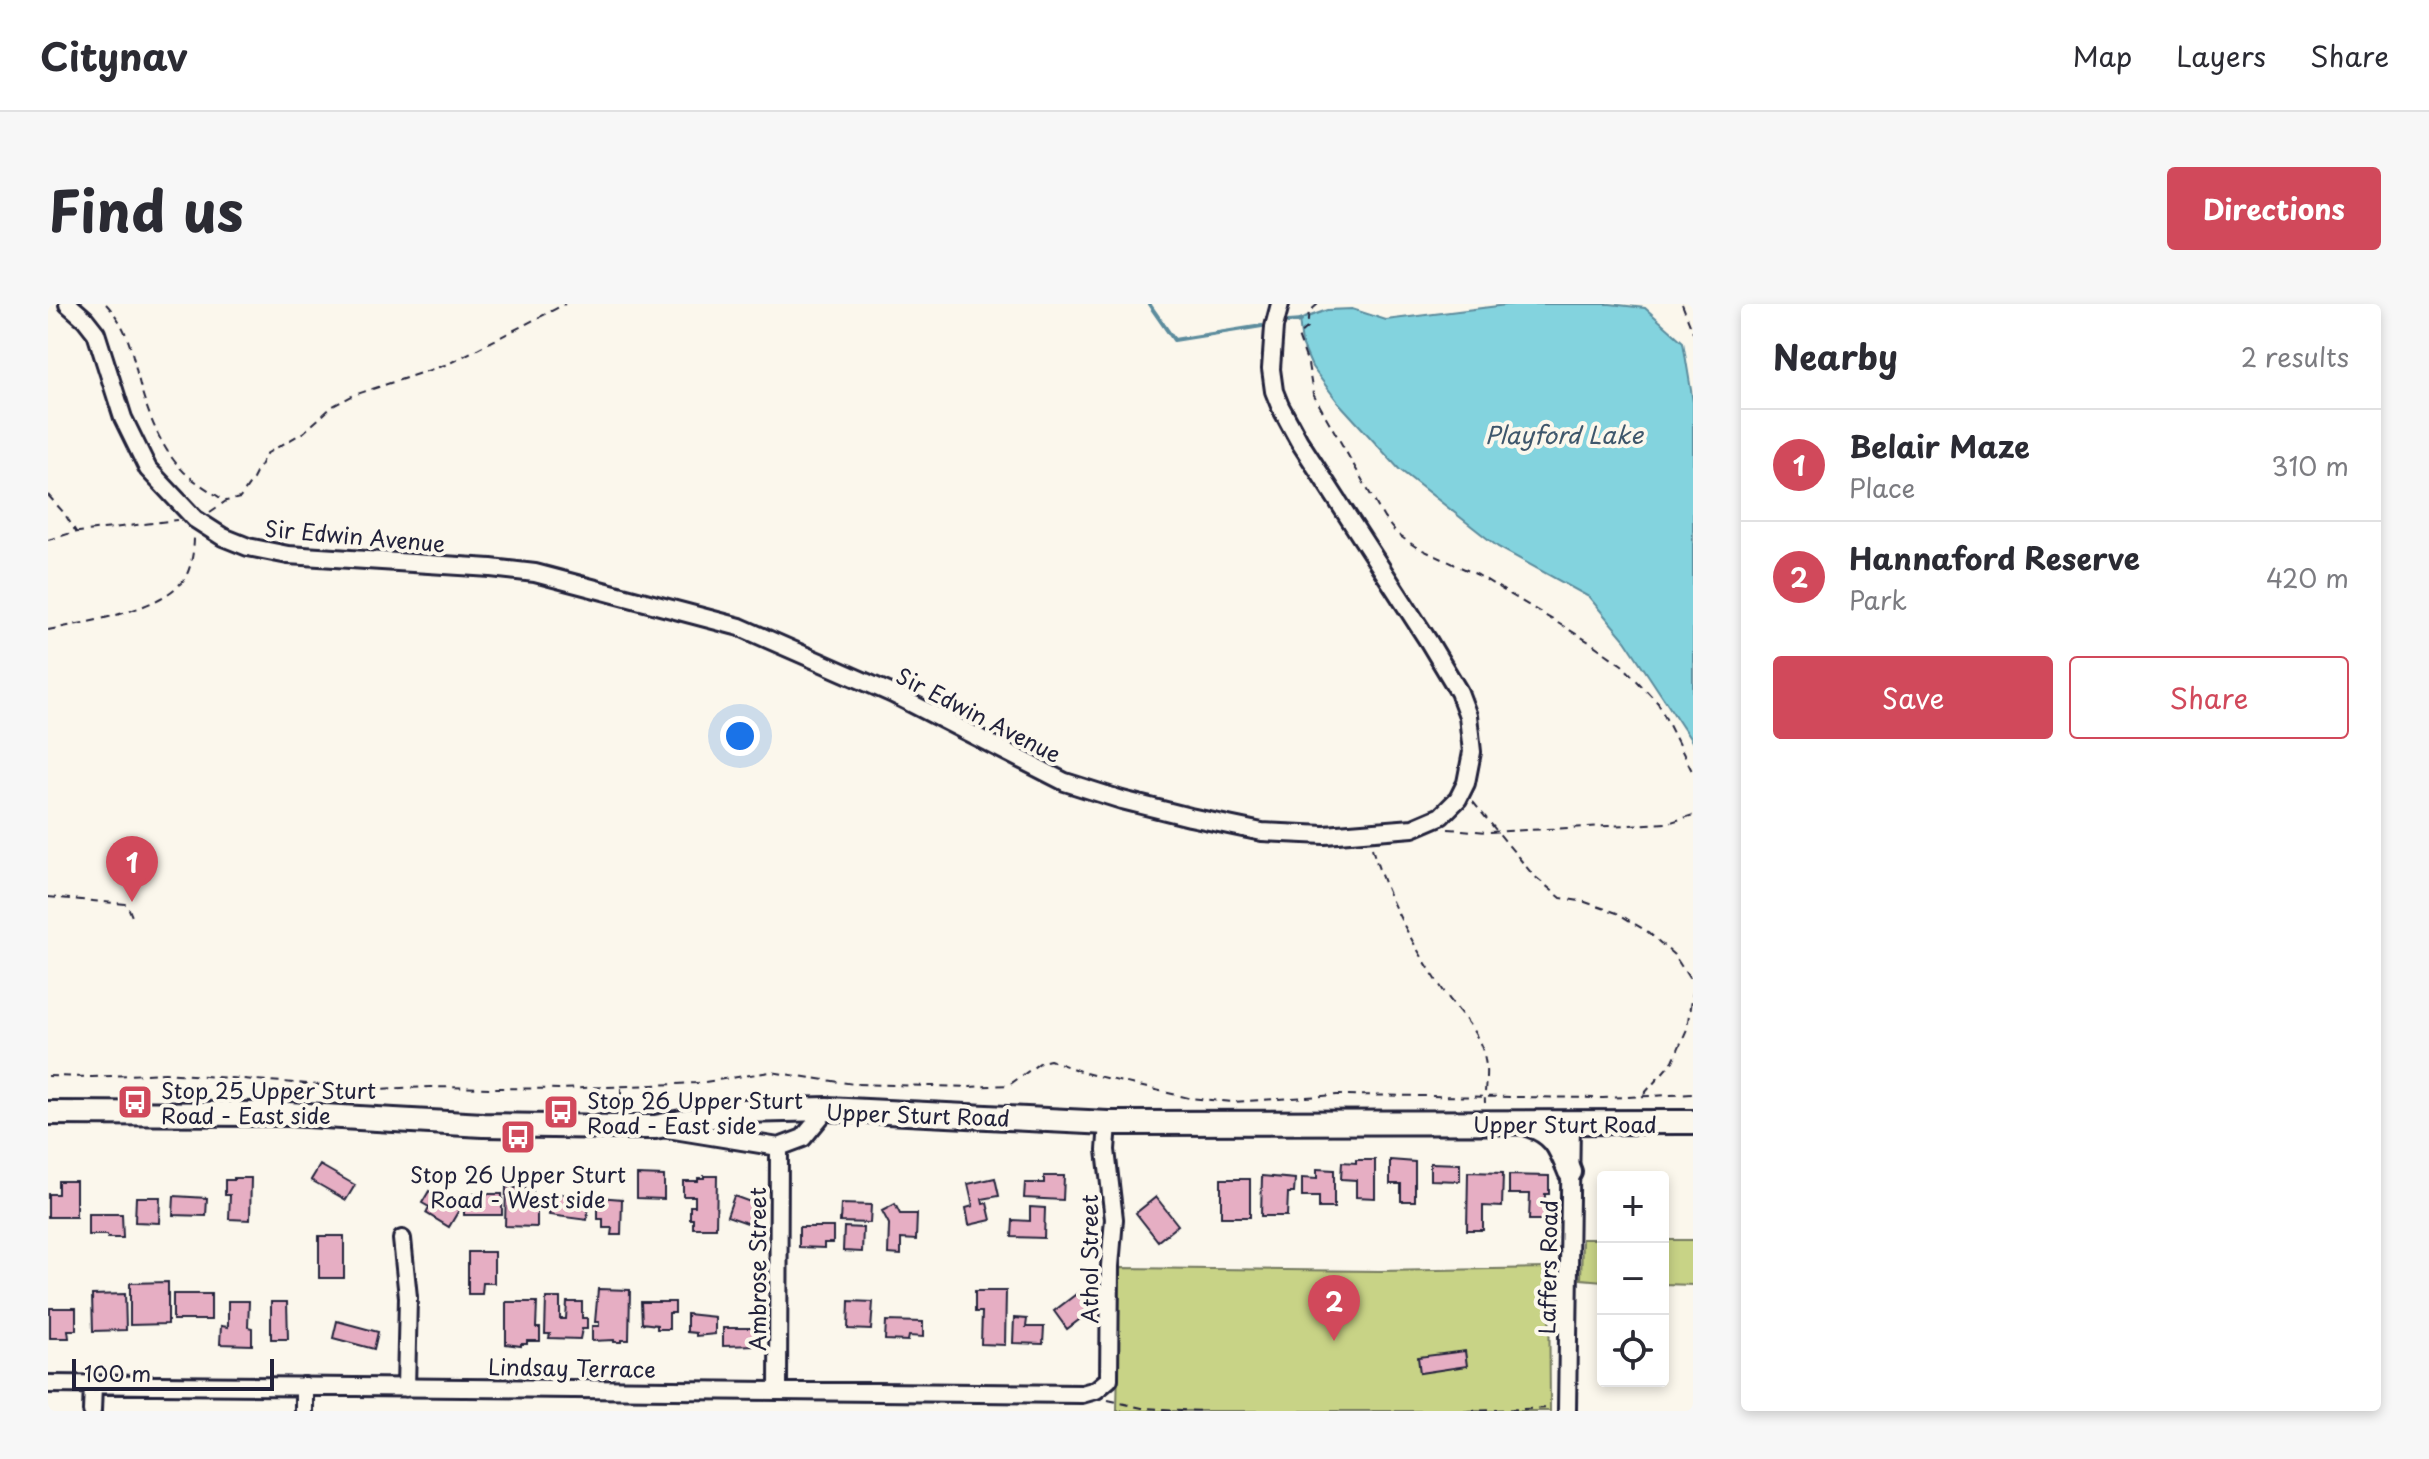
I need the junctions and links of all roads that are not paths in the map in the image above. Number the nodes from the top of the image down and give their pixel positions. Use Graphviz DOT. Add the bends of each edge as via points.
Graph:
graph roads {
  1 [pos="68,304"];
  2 [pos="1280,304"];
  3 [pos="827,1109"];
  4 [pos="48,1113"];
  5 [pos="1693,1122"];
  6 [pos="1108,1123"];
  7 [pos="1525,1123"];
  8 [pos="1571,1123"];
  9 [pos="655,1127"];
  10 [pos="779,1147"];
  11 [pos="1570,1172"];
  12 [pos="402,1239"];
  13 [pos="48,1384"];
  14 [pos="93,1385"];
  15 [pos="304,1386"];
  16 [pos="406,1388"];
  17 [pos="1096,1390"];
  18 [pos="778,1391"];
  19 [pos="1567,1410"];
  20 [pos="92,1411"];
  21 [pos="304,1411"];
  1 -- 2 [label="street, Sir Edwin Avenue" via="96,333 123,418 148,469 195,519 248,547 288,555 535,573 740,627 893,694 1065,782 1122,800 1262,832 1325,835 1413,828 1441,816 1458,799 1472,752 1468,716 1459,692 1280,406 1271,369"];
  3 -- 6 [label="main road, Upper Sturt Road"];
  3 -- 9 [label="main road, Upper Sturt Road" via="740,1111"];
  3 -- 10 [label="street" via="803,1138"];
  4 -- 9 [label="main road, Upper Sturt Road" via="288,1114 483,1125"];
  5 -- 8 [label="main road, Upper Sturt Road"];
  6 -- 7 [label="main road, Upper Sturt Road"];
  6 -- 17 [label="street, Athol Street" via="1114,1219 1109,1379"];
  7 -- 8 [label="main road, Upper Sturt Road"];
  7 -- 11 [label="main road" via="1544,1130 1559,1144"];
  8 -- 11 [label="street, Laffers Road"];
  9 -- 10 [label="street"];
  10 -- 18 [label="street, Ambrose Street"];
  11 -- 19 [label="street, Laffers Road"];
  12 -- 16 [label="street" via="408,1297"];
  13 -- 14 [label="street, Lindsay Terrace"];
  14 -- 15 [label="street, Lindsay Terrace"];
  14 -- 20 [label="street"];
  15 -- 16 [label="street, Lindsay Terrace"];
  15 -- 21 [label="street"];
  16 -- 18 [label="street, Lindsay Terrace"];
  17 -- 18 [label="street, Lindsay Terrace"];
}
